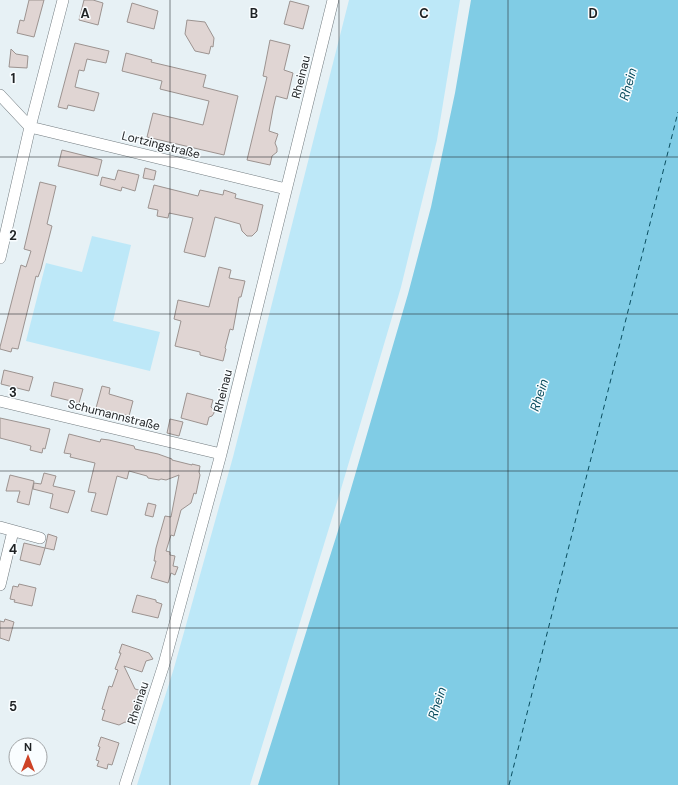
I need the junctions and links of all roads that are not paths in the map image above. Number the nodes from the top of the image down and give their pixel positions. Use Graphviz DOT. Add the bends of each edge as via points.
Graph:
graph roads {
  1 [pos="63,0"];
  2 [pos="333,0"];
  3 [pos="0,95"];
  4 [pos="30,127"];
  5 [pos="286,189"];
  6 [pos="0,258"];
  7 [pos="0,401"];
  8 [pos="221,454"];
  9 [pos="0,527"];
  10 [pos="13,531"];
  11 [pos="40,538"];
  12 [pos="0,585"];
  13 [pos="125,785"];
  1 -- 4 [label="street"];
  2 -- 5 [label="street, Rheinau"];
  3 -- 4 [label="street"];
  4 -- 5 [label="street, Lortzingstraße"];
  4 -- 6 [label="street"];
  5 -- 8 [label="street, Rheinau"];
  7 -- 8 [label="street, Schumannstraße"];
  8 -- 13 [label="street, Rheinau" via="164,664"];
  9 -- 10 [label="street"];
  10 -- 11 [label="street"];
  10 -- 12 [label="street"];
}
